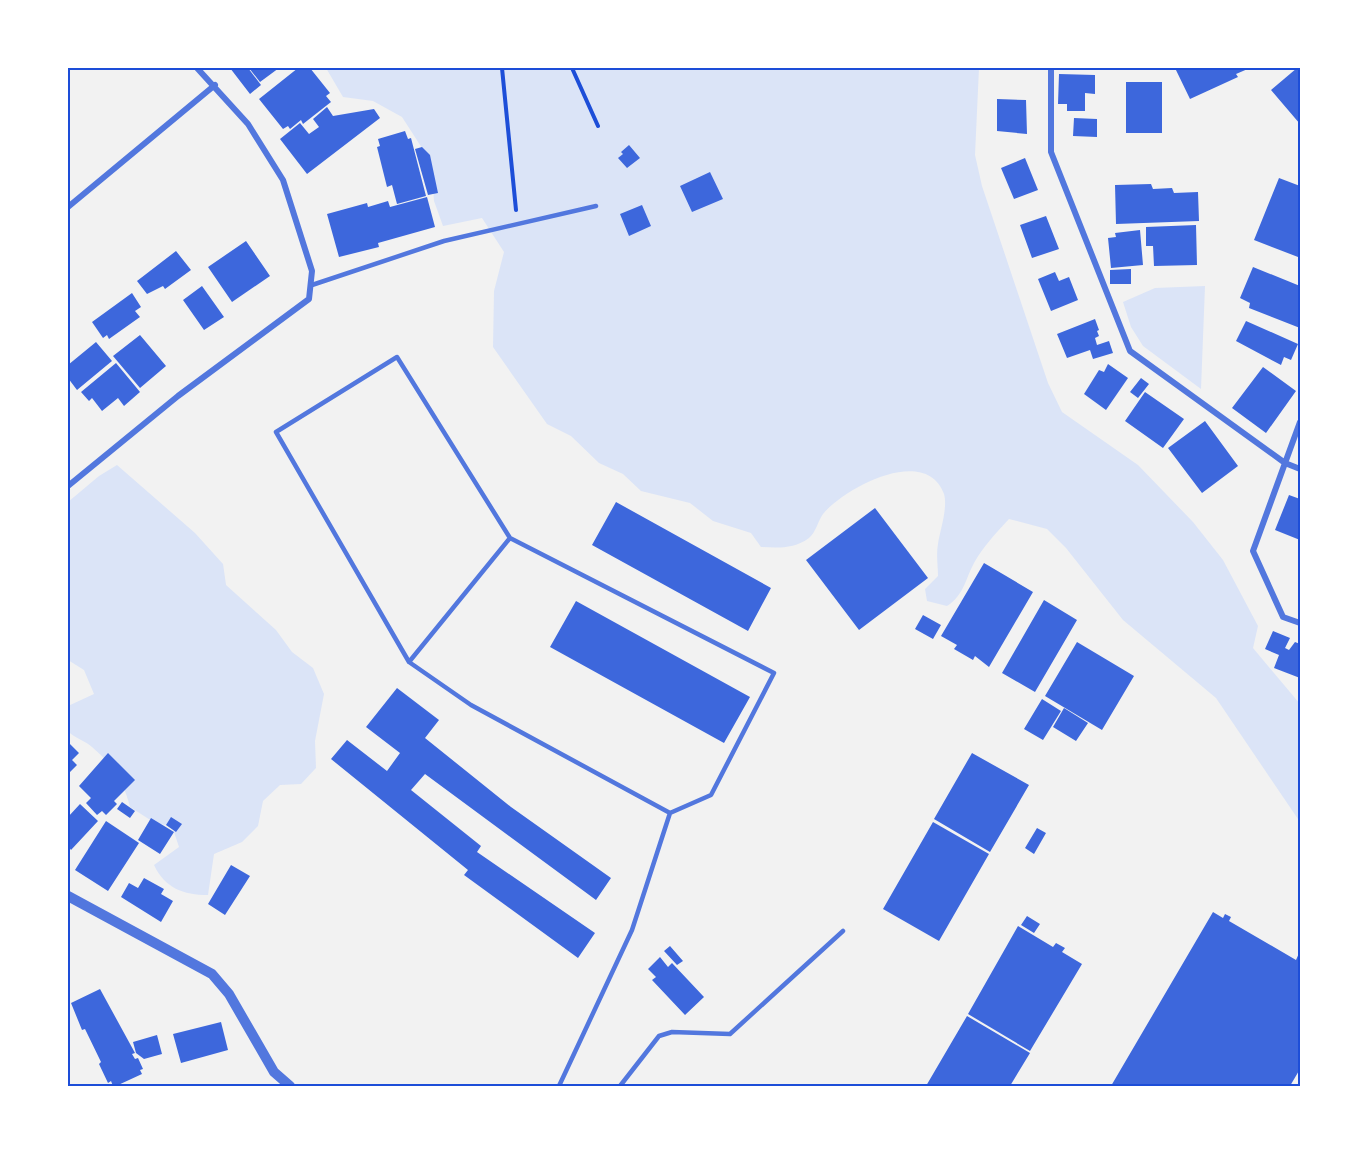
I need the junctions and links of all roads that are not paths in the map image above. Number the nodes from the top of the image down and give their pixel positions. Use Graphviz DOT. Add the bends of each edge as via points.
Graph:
graph roads {
  1 [pos="197,68"];
  2 [pos="1051,68"];
  3 [pos="215,85"];
  4 [pos="596,206"];
  5 [pos="68,207"];
  6 [pos="312,285"];
  7 [pos="1300,422"];
  8 [pos="1285,463"];
  9 [pos="1300,469"];
  10 [pos="68,486"];
  11 [pos="510,537"];
  12 [pos="1300,623"];
  13 [pos="409,662"];
  14 [pos="670,813"];
  15 [pos="68,896"];
  16 [pos="843,931"];
  17 [pos="290,1086"];
  18 [pos="559,1086"];
  19 [pos="620,1086"];
  1 -- 3 [label="street"];
  2 -- 8 [label="street" via="1051,152 1130,351"];
  3 -- 5 [label="street"];
  3 -- 6 [label="street" via="248,124 283,180 312,271"];
  4 -- 6 [label="lane" via="444,241"];
  6 -- 10 [label="street" via="309,299 293,313 178,396"];
  7 -- 8 [label="street"];
  8 -- 9 [label="street"];
  8 -- 12 [label="street" via="1253,551 1283,616"];
  11 -- 13 [label="lane"];
  11 -- 13 [label="lane" via="398,357 276,432"];
  11 -- 14 [label="lane" via="774,673 711,795"];
  13 -- 14 [label="lane" via="471,705"];
  14 -- 18 [label="lane" via="632,930"];
  15 -- 17 [label="street" via="212,974 229,994 274,1072"];
  16 -- 19 [label="lane" via="730,1034 672,1032 659,1036"];
}
